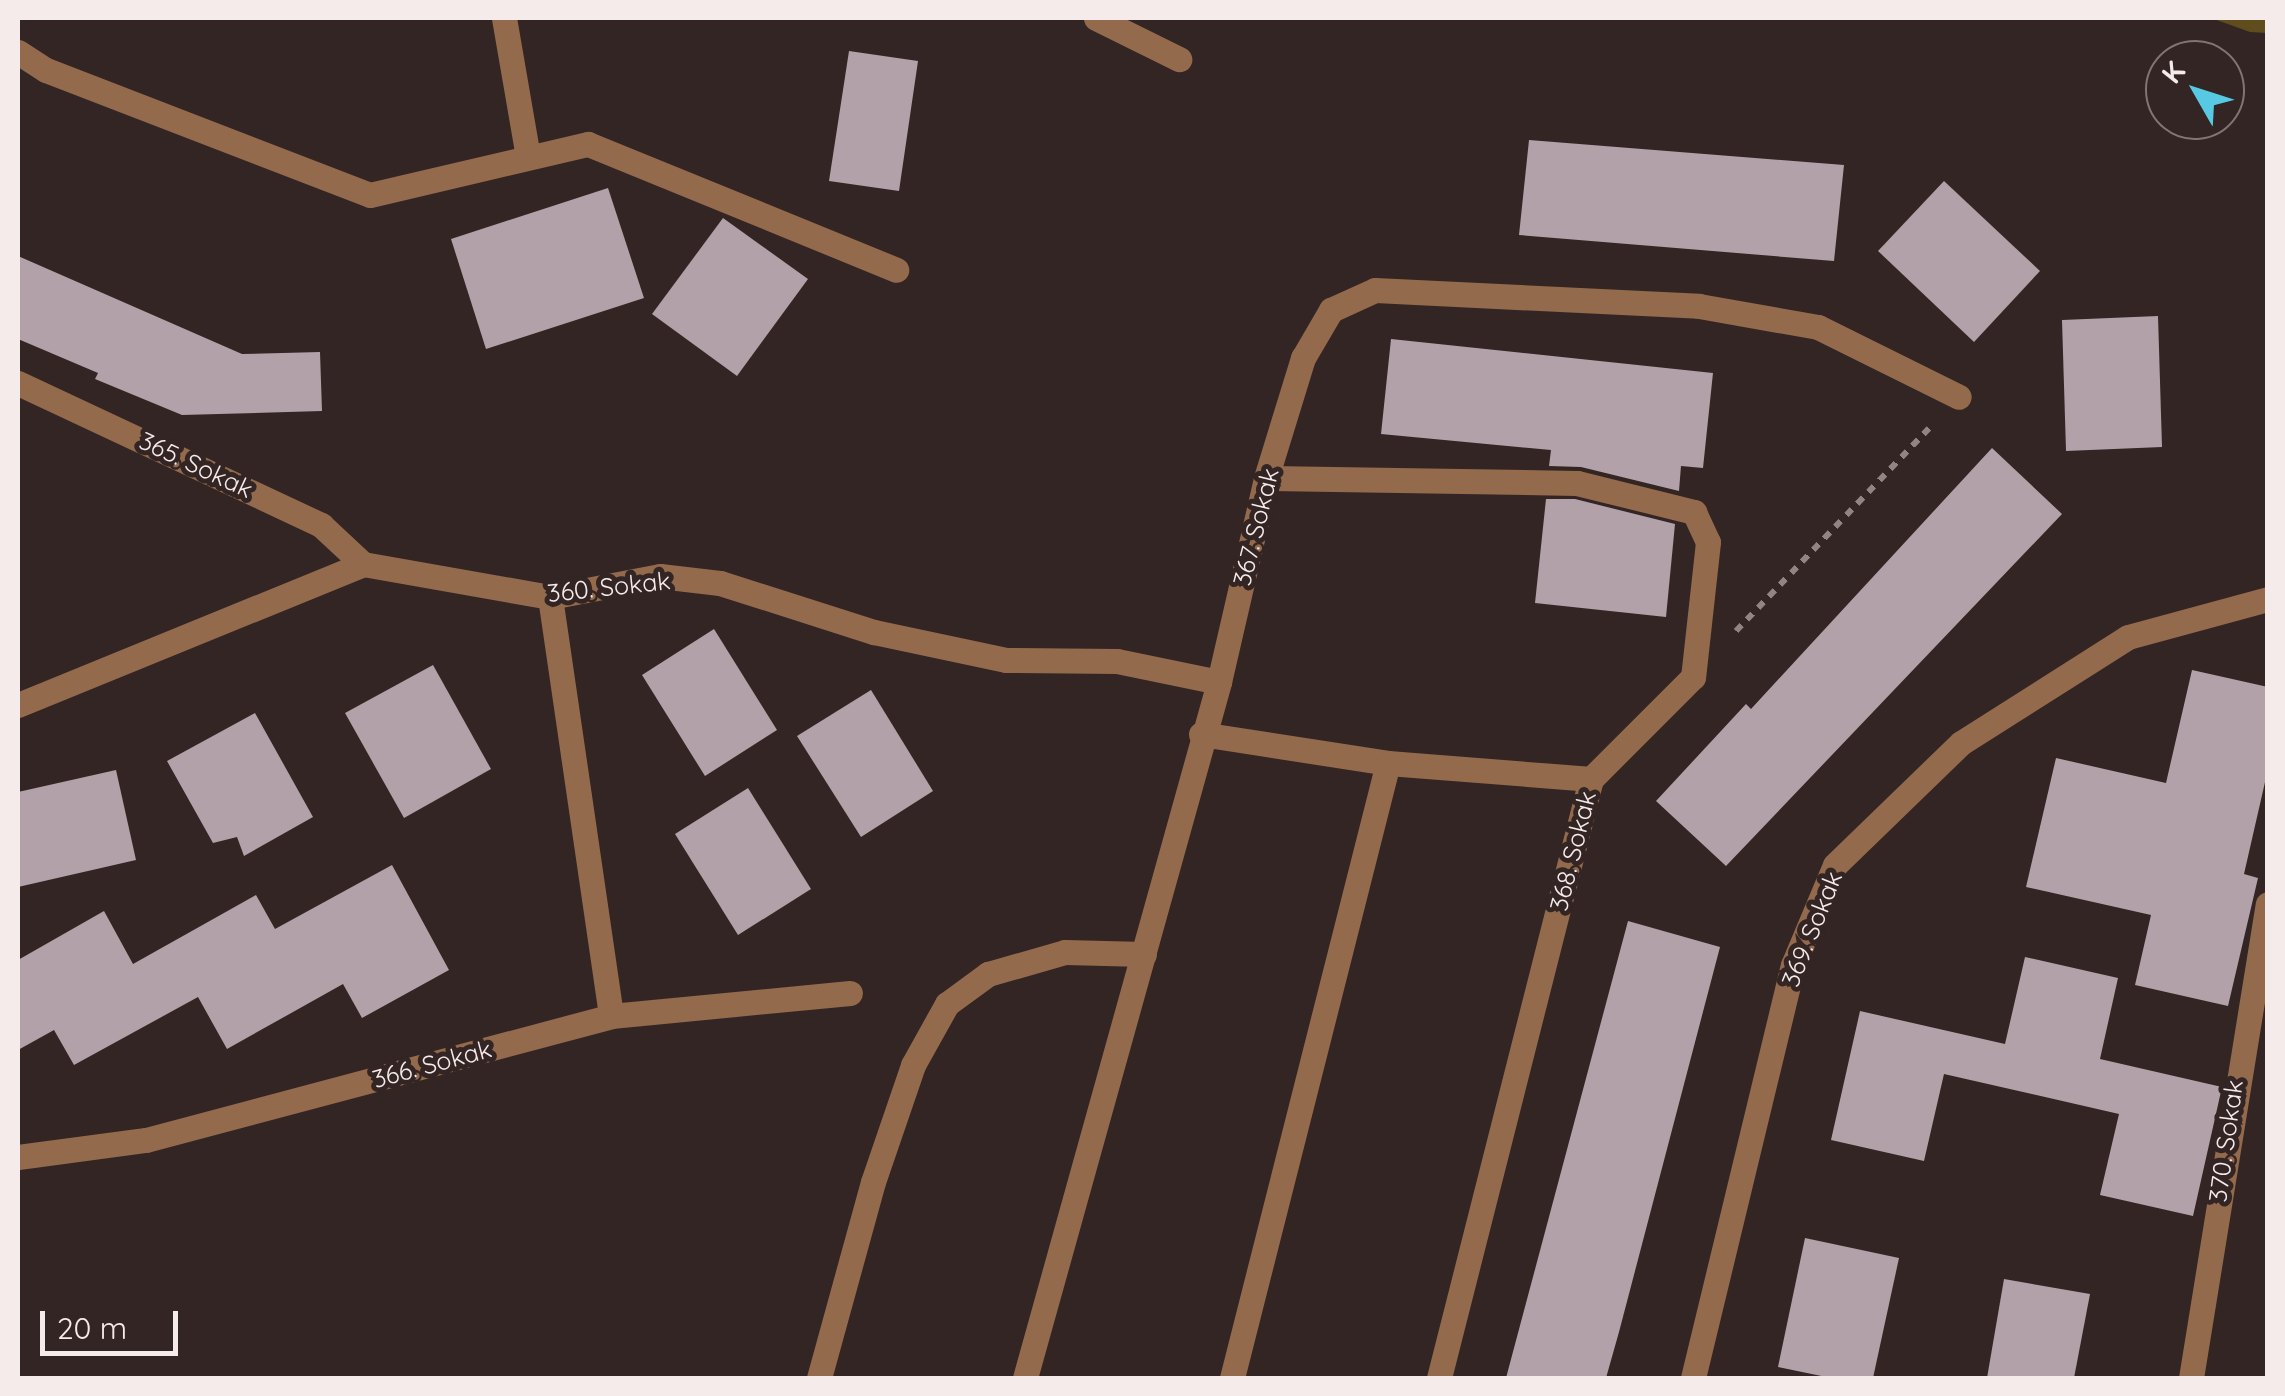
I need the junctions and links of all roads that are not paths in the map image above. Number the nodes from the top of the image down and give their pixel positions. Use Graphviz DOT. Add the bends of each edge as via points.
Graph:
graph roads {
  1 [pos="504,18"];
  2 [pos="1096,18"];
  3 [pos="18,52"];
  4 [pos="1179,59"];
  5 [pos="528,157"];
  6 [pos="896,270"];
  7 [pos="18,383"];
  8 [pos="1958,396"];
  9 [pos="1266,478"];
  10 [pos="362,564"];
  11 [pos="550,597"];
  12 [pos="2268,600"];
  13 [pos="1219,682"];
  14 [pos="18,705"];
  15 [pos="1202,734"];
  16 [pos="1388,763"];
  17 [pos="1591,779"];
  18 [pos="2268,904"];
  19 [pos="1144,954"];
  20 [pos="850,993"];
  21 [pos="611,1016"];
  22 [pos="18,1157"];
  23 [pos="818,1378"];
  24 [pos="1025,1378"];
  25 [pos="1232,1378"];
  26 [pos="1438,1378"];
  27 [pos="1693,1378"];
  28 [pos="2191,1378"];
  1 -- 5 [label="street"];
  2 -- 4 [label="street"];
  3 -- 5 [label="street" via="46,70 370,195"];
  5 -- 6 [label="street" via="588,144"];
  7 -- 10 [label="street, 365. Sokak" via="320,524"];
  8 -- 9 [label="street, 367. Sokak" via="1818,327 1698,306 1375,290 1332,310 1303,358"];
  9 -- 13 [label="street, 367. Sokak"];
  9 -- 17 [label="street, 368. Sokak" via="1577,483 1694,512 1708,542 1693,677"];
  10 -- 11 [label="street, 360. Sokak"];
  10 -- 14 [label="street"];
  11 -- 13 [label="street, 360. Sokak" via="660,576 720,583 874,632 987,656 1117,661"];
  11 -- 21 [label="street"];
  12 -- 27 [label="street, 369. Sokak" via="2128,638 1961,744 1835,865 1793,964"];
  13 -- 15 [label="street, 367. Sokak"];
  15 -- 16 [label="street"];
  15 -- 19 [label="street, 367. Sokak"];
  16 -- 17 [label="street"];
  16 -- 25 [label="street"];
  17 -- 26 [label="street, 368. Sokak"];
  18 -- 28 [label="street, 370. Sokak"];
  19 -- 23 [label="street" via="1064,952 988,974 947,1004 914,1065 873,1182"];
  19 -- 24 [label="street, 367. Sokak"];
  20 -- 21 [label="street, 366. Sokak"];
  21 -- 22 [label="street, 366. Sokak" via="146,1140"];
}
